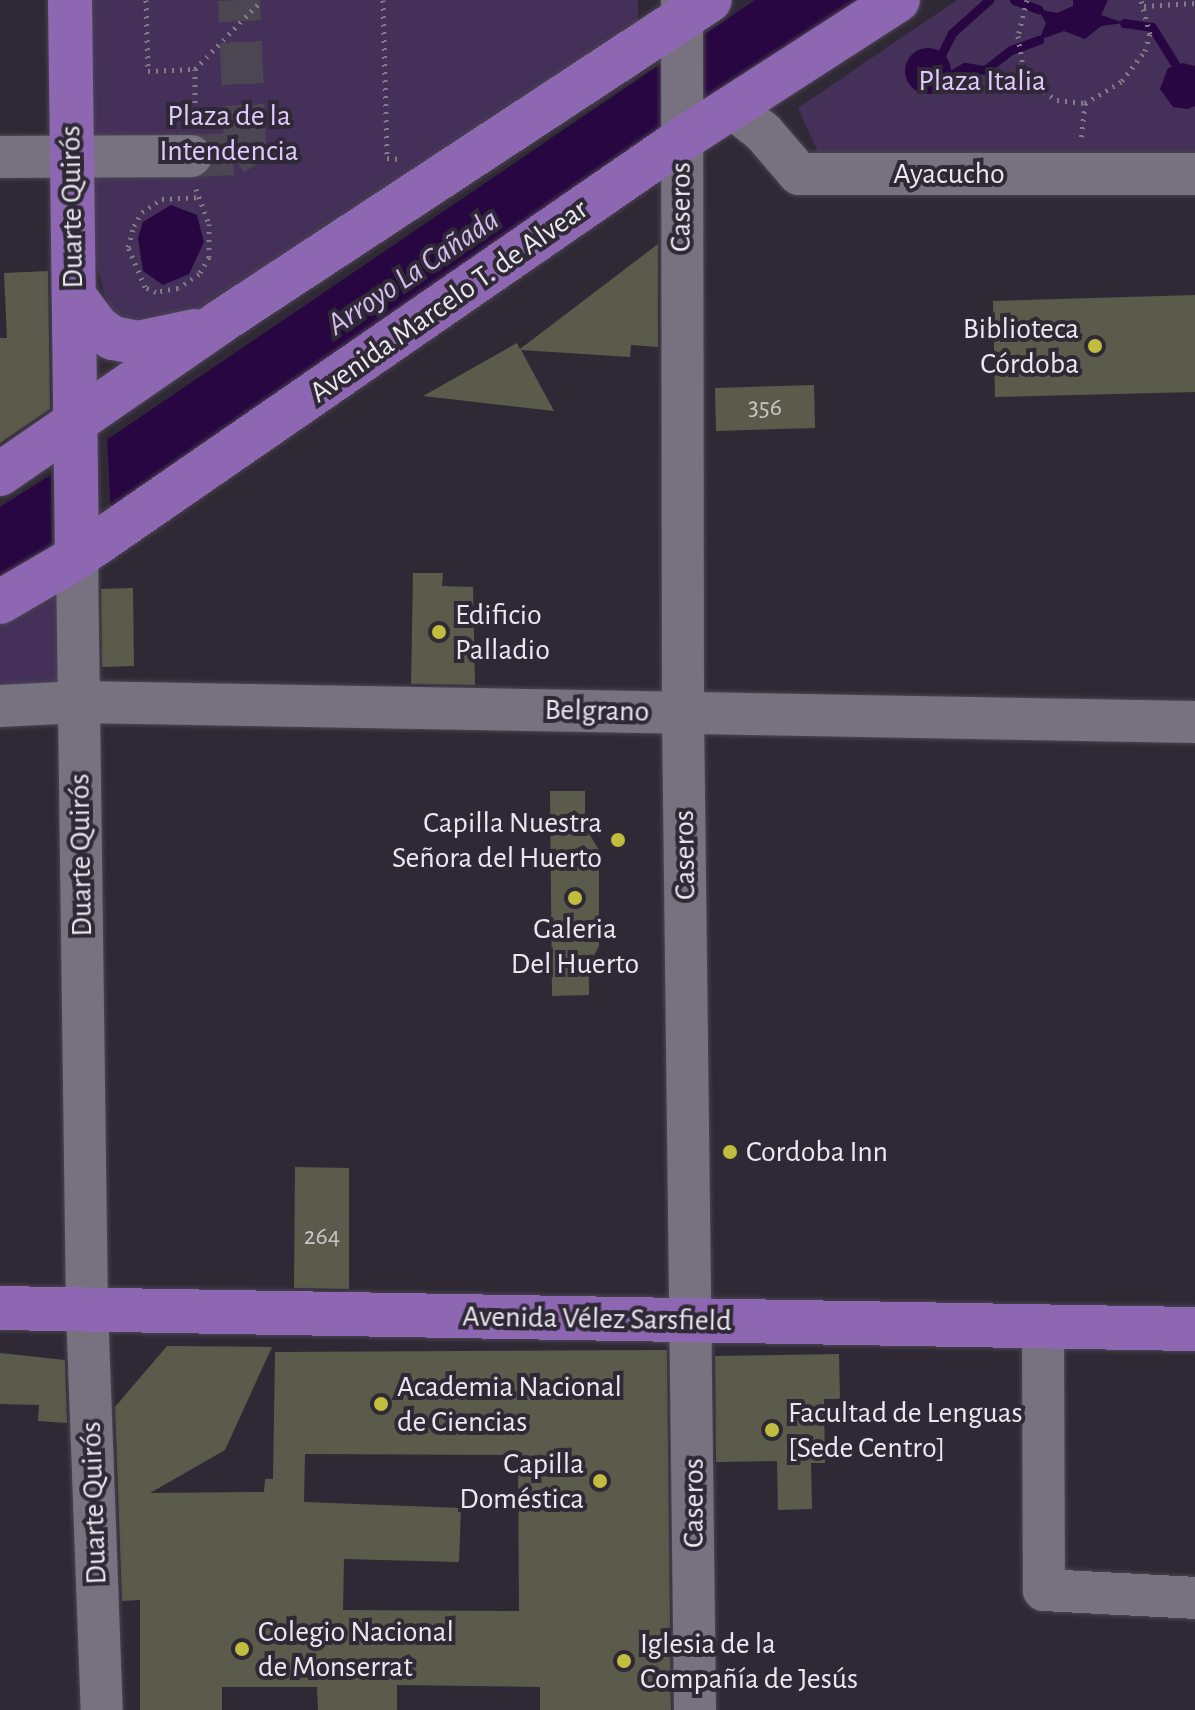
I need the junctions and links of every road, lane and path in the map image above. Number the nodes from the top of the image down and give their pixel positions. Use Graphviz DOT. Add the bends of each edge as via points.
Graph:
graph roads {
  1 [pos="70,0"];
  2 [pos="146,0"];
  3 [pos="262,0"];
  4 [pos="383,0"];
  5 [pos="898,0"];
  6 [pos="1027,0"];
  7 [pos="1143,3"];
  8 [pos="1195,3"];
  9 [pos="691,6"];
  10 [pos="195,69"];
  11 [pos="1085,103"];
  12 [pos="731,107"];
  13 [pos="681,140"];
  14 [pos="194,154"];
  15 [pos="0,157"];
  16 [pos="72,158"];
  17 [pos="387,158"];
  18 [pos="1078,174"];
  19 [pos="1195,174"];
  20 [pos="196,197"];
  21 [pos="74,296"];
  22 [pos="220,322"];
  23 [pos="75,421"];
  24 [pos="0,474"];
  25 [pos="77,557"];
  26 [pos="0,602"];
  27 [pos="79,702"];
  28 [pos="0,706"];
  29 [pos="683,713"];
  30 [pos="1195,722"];
  31 [pos="0,1308"];
  32 [pos="87,1309"];
  33 [pos="694,1322"];
  34 [pos="1043,1327"];
  35 [pos="1195,1329"];
  36 [pos="1195,1598"];
  37 [pos="102,1710"];
  38 [pos="695,1710"];
  1 -- 16 [label="main road, Duarte Quirós"];
  2 -- 10 [label="path" via="148,71"];
  3 -- 10 [label="path"];
  4 -- 17 [label="path"];
  5 -- 12 [label="main road, Avenida Marcelo T. de Alvear"];
  6 -- 11 [label="path" via="1018,54 1037,87 1057,100"];
  7 -- 8 [label="path"];
  7 -- 11 [label="path" via="1150,34 1135,68"];
  9 -- 13 [label="street, Caseros"];
  9 -- 22 [label="main road"];
  10 -- 14 [label="path"];
  11 -- 18 [label="path"];
  12 -- 13 [label="main road, Avenida Marcelo T. de Alvear"];
  12 -- 18 [label="street, Ayacucho" via="763,132 799,174"];
  13 -- 25 [label="main road, Avenida Marcelo T. de Alvear"];
  13 -- 29 [label="street, Caseros"];
  14 -- 16 [label="street"];
  14 -- 20 [label="path"];
  15 -- 16 [label="street"];
  16 -- 21 [label="main road, Duarte Quirós"];
  18 -- 19 [label="street, Ayacucho"];
  20 -- 20 [label="path" via="209,224 209,257 199,274 178,288 156,292 145,287 128,247 134,226 142,212 162,199"];
  21 -- 22 [label="main road" via="97,327 113,338 138,343"];
  21 -- 23 [label="main road, Duarte Quirós"];
  22 -- 23 [label="main road"];
  23 -- 24 [label="main road"];
  23 -- 25 [label="main road, Duarte Quirós"];
  25 -- 26 [label="main road, Avenida Marcelo T. de Alvear"];
  25 -- 27 [label="street, Duarte Quirós"];
  27 -- 28 [label="street, Belgrano"];
  27 -- 29 [label="street, Belgrano"];
  27 -- 32 [label="street, Duarte Quirós"];
  29 -- 30 [label="street, Belgrano"];
  29 -- 33 [label="street, Caseros"];
  31 -- 32 [label="main road, Avenida Vélez Sarsfield"];
  32 -- 33 [label="main road, Avenida Vélez Sarsfield"];
  32 -- 37 [label="street, Duarte Quirós"];
  33 -- 34 [label="main road, Avenida Vélez Sarsfield"];
  33 -- 38 [label="street, Caseros"];
  34 -- 35 [label="main road, Avenida Vélez Sarsfield"];
  34 -- 36 [label="street" via="1044,1590"];
}
